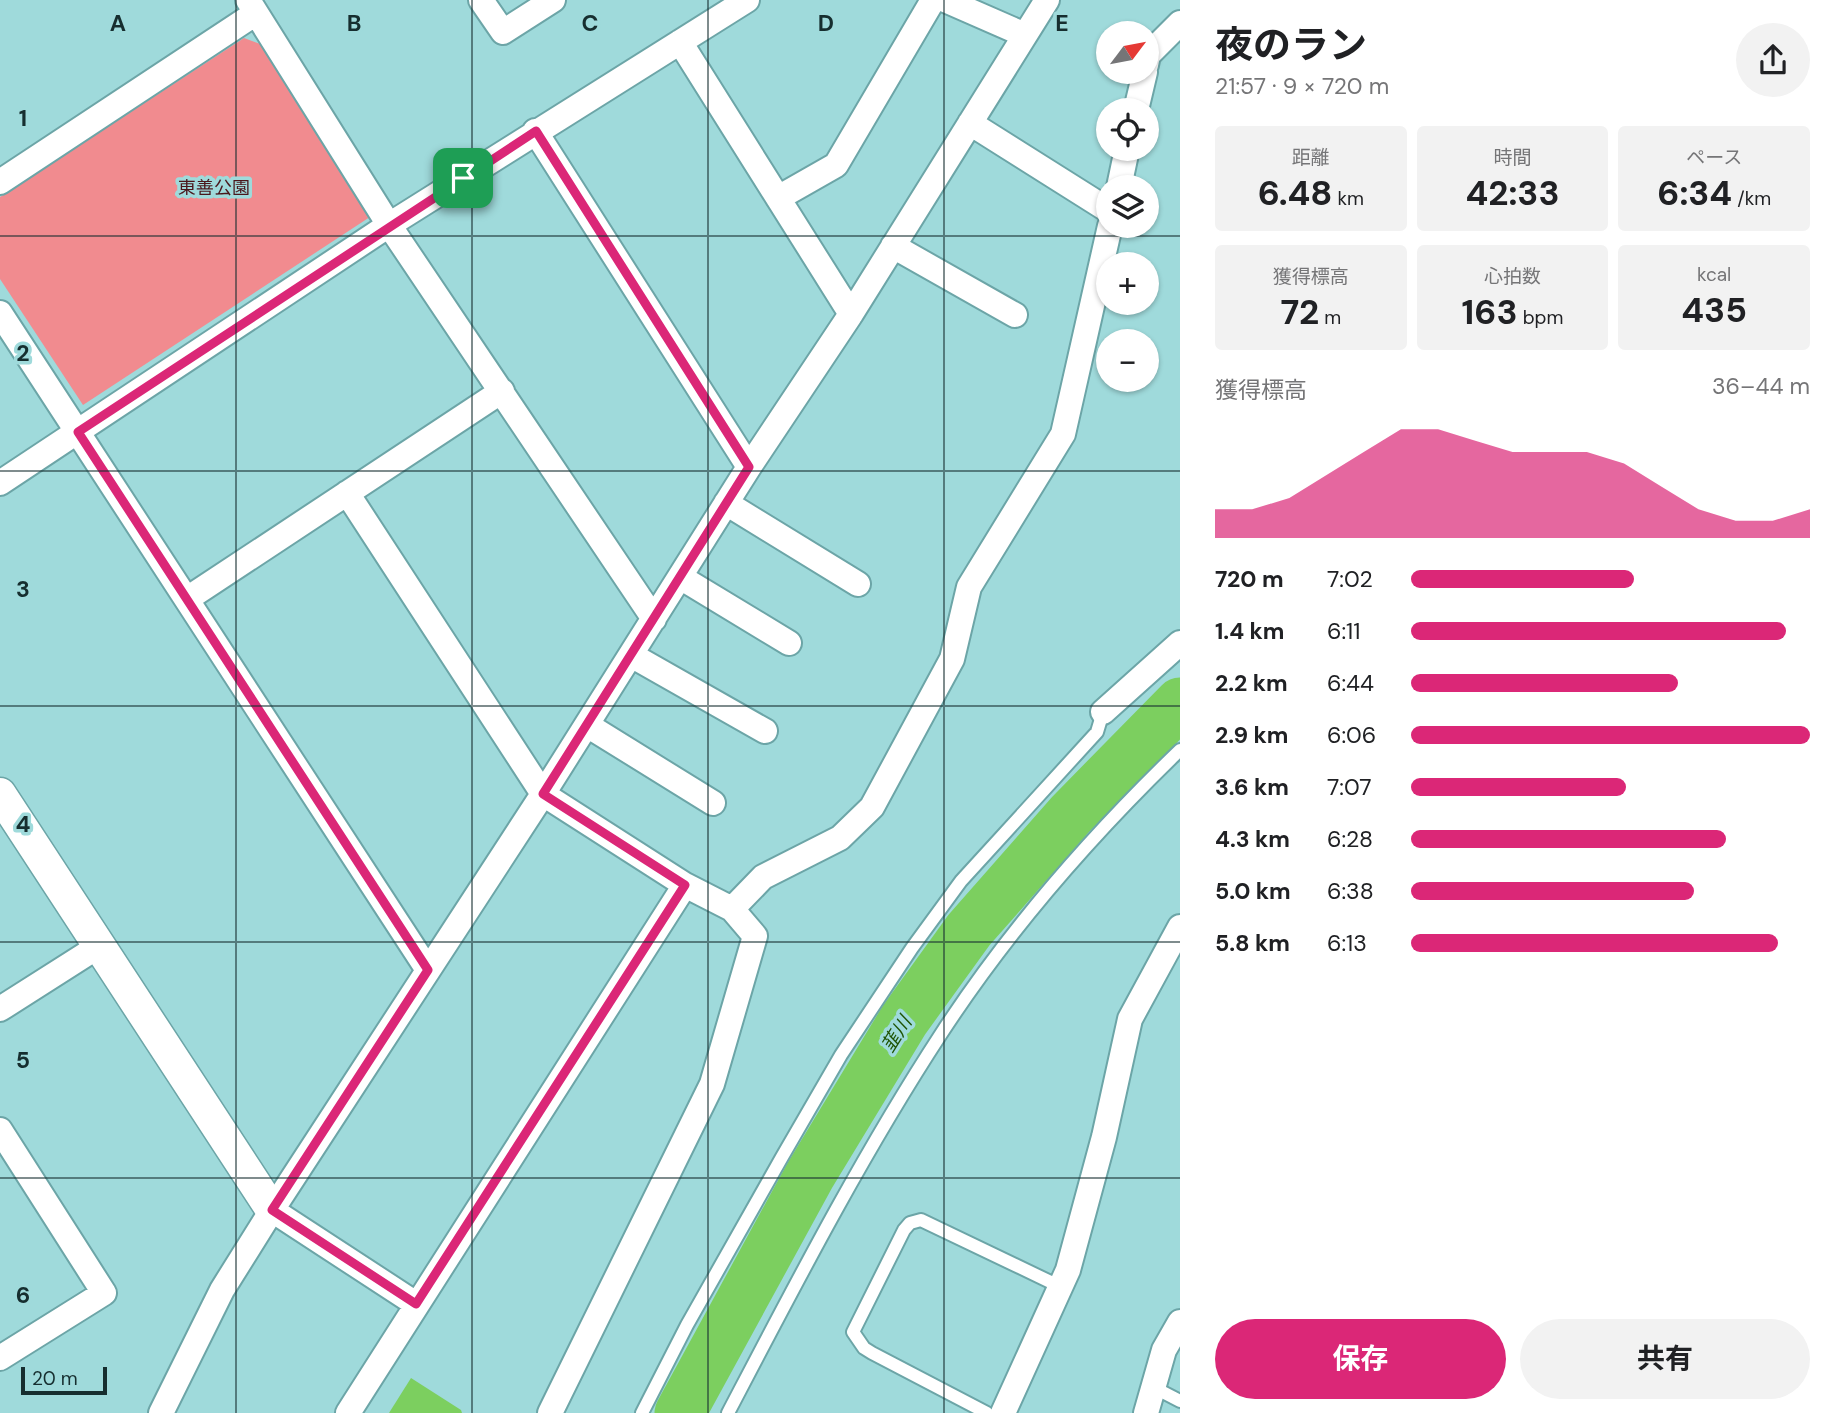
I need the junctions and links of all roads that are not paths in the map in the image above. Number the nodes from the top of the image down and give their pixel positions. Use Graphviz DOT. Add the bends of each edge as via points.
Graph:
graph roads {
  1 [pos="481,0"];
  2 [pos="553,0"];
  3 [pos="747,0"];
  4 [pos="933,0"];
  5 [pos="944,0"];
  6 [pos="1047,0"];
  7 [pos="252,7"];
  8 [pos="1180,23"];
  9 [pos="1025,35"];
  10 [pos="680,42"];
  11 [pos="1159,44"];
  12 [pos="970,123"];
  13 [pos="536,131"];
  14 [pos="0,182"];
  15 [pos="778,198"];
  16 [pos="1096,202"];
  17 [pos="389,225"];
  18 [pos="1107,238"];
  19 [pos="893,246"];
  20 [pos="0,313"];
  21 [pos="851,314"];
  22 [pos="1015,315"];
  23 [pos="502,391"];
  24 [pos="78,432"];
  25 [pos="749,467"];
  26 [pos="0,483"];
  27 [pos="347,494"];
  28 [pos="726,503"];
  29 [pos="680,577"];
  30 [pos="858,584"];
  31 [pos="187,599"];
  32 [pos="654,619"];
  33 [pos="789,643"];
  34 [pos="1180,643"];
  35 [pos="631,654"];
  36 [pos="1103,712"];
  37 [pos="587,725"];
  38 [pos="765,731"];
  39 [pos="1180,750"];
  40 [pos="0,794"];
  41 [pos="543,794"];
  42 [pos="713,803"];
  43 [pos="685,885"];
  44 [pos="732,909"];
  45 [pos="1180,927"];
  46 [pos="99,946"];
  47 [pos="428,970"];
  48 [pos="0,1009"];
  49 [pos="0,1130"];
  50 [pos="272,1210"];
  51 [pos="1061,1287"];
  52 [pos="416,1304"];
  53 [pos="1180,1322"];
  54 [pos="0,1358"];
  55 [pos="1153,1387"];
  56 [pos="1180,1401"];
  57 [pos="161,1413"];
  58 [pos="348,1413"];
  59 [pos="550,1413"];
  60 [pos="642,1413"];
  61 [pos="727,1413"];
  62 [pos="987,1413"];
  63 [pos="1003,1413"];
  64 [pos="1146,1413"];
  1 -- 2 [label="street" via="503,32"];
  3 -- 10 [label="street"];
  4 -- 15 [label="street" via="836,165"];
  5 -- 9 [label="street"];
  6 -- 9 [label="street"];
  7 -- 14 [label="street"];
  7 -- 17 [label="street"];
  8 -- 11 [label="street"];
  9 -- 12 [label="street"];
  10 -- 13 [label="street"];
  10 -- 15 [label="street"];
  12 -- 16 [label="street"];
  12 -- 19 [label="street"];
  13 -- 17 [label="street"];
  13 -- 25 [label="street"];
  15 -- 21 [label="street"];
  17 -- 23 [label="street"];
  17 -- 24 [label="street"];
  18 -- 44 [label="street" via="1063,435 969,587 952,659 872,807 840,838 763,877"];
  19 -- 21 [label="street"];
  19 -- 22 [label="street"];
  20 -- 24 [label="street"];
  21 -- 25 [label="street"];
  23 -- 27 [label="street"];
  23 -- 32 [label="street"];
  24 -- 26 [label="street"];
  24 -- 31 [label="street"];
  25 -- 28 [label="street"];
  27 -- 31 [label="street"];
  27 -- 41 [label="street"];
  28 -- 29 [label="street"];
  28 -- 30 [label="street"];
  29 -- 32 [label="street"];
  29 -- 33 [label="street"];
  31 -- 47 [label="street"];
  32 -- 35 [label="street"];
  34 -- 36 [label="street"];
  35 -- 37 [label="street"];
  35 -- 38 [label="street"];
  36 -- 60 [label="lane" via="1097,732 961,881 841,1055"];
  37 -- 41 [label="street"];
  37 -- 42 [label="street"];
  39 -- 61 [label="lane" via="1037,904 942,1032 856,1172"];
  40 -- 46 [label="street"];
  41 -- 43 [label="street"];
  41 -- 47 [label="street"];
  43 -- 44 [label="street"];
  43 -- 52 [label="street"];
  44 -- 59 [label="street" via="755,936 712,1084"];
  45 -- 51 [label="street" via="1130,1019 1097,1163"];
  46 -- 48 [label="street"];
  46 -- 50 [label="street"];
  47 -- 50 [label="street"];
  49 -- 54 [label="street" via="104,1293"];
  50 -- 52 [label="street"];
  50 -- 57 [label="street" via="222,1290"];
  51 -- 62 [label="lane" via="921,1220 904,1230 853,1332 872,1353"];
  51 -- 63 [label="street"];
  52 -- 58 [label="street"];
  53 -- 55 [label="street" via="1164,1350"];
  55 -- 56 [label="lane"];
  55 -- 64 [label="street"];
}
